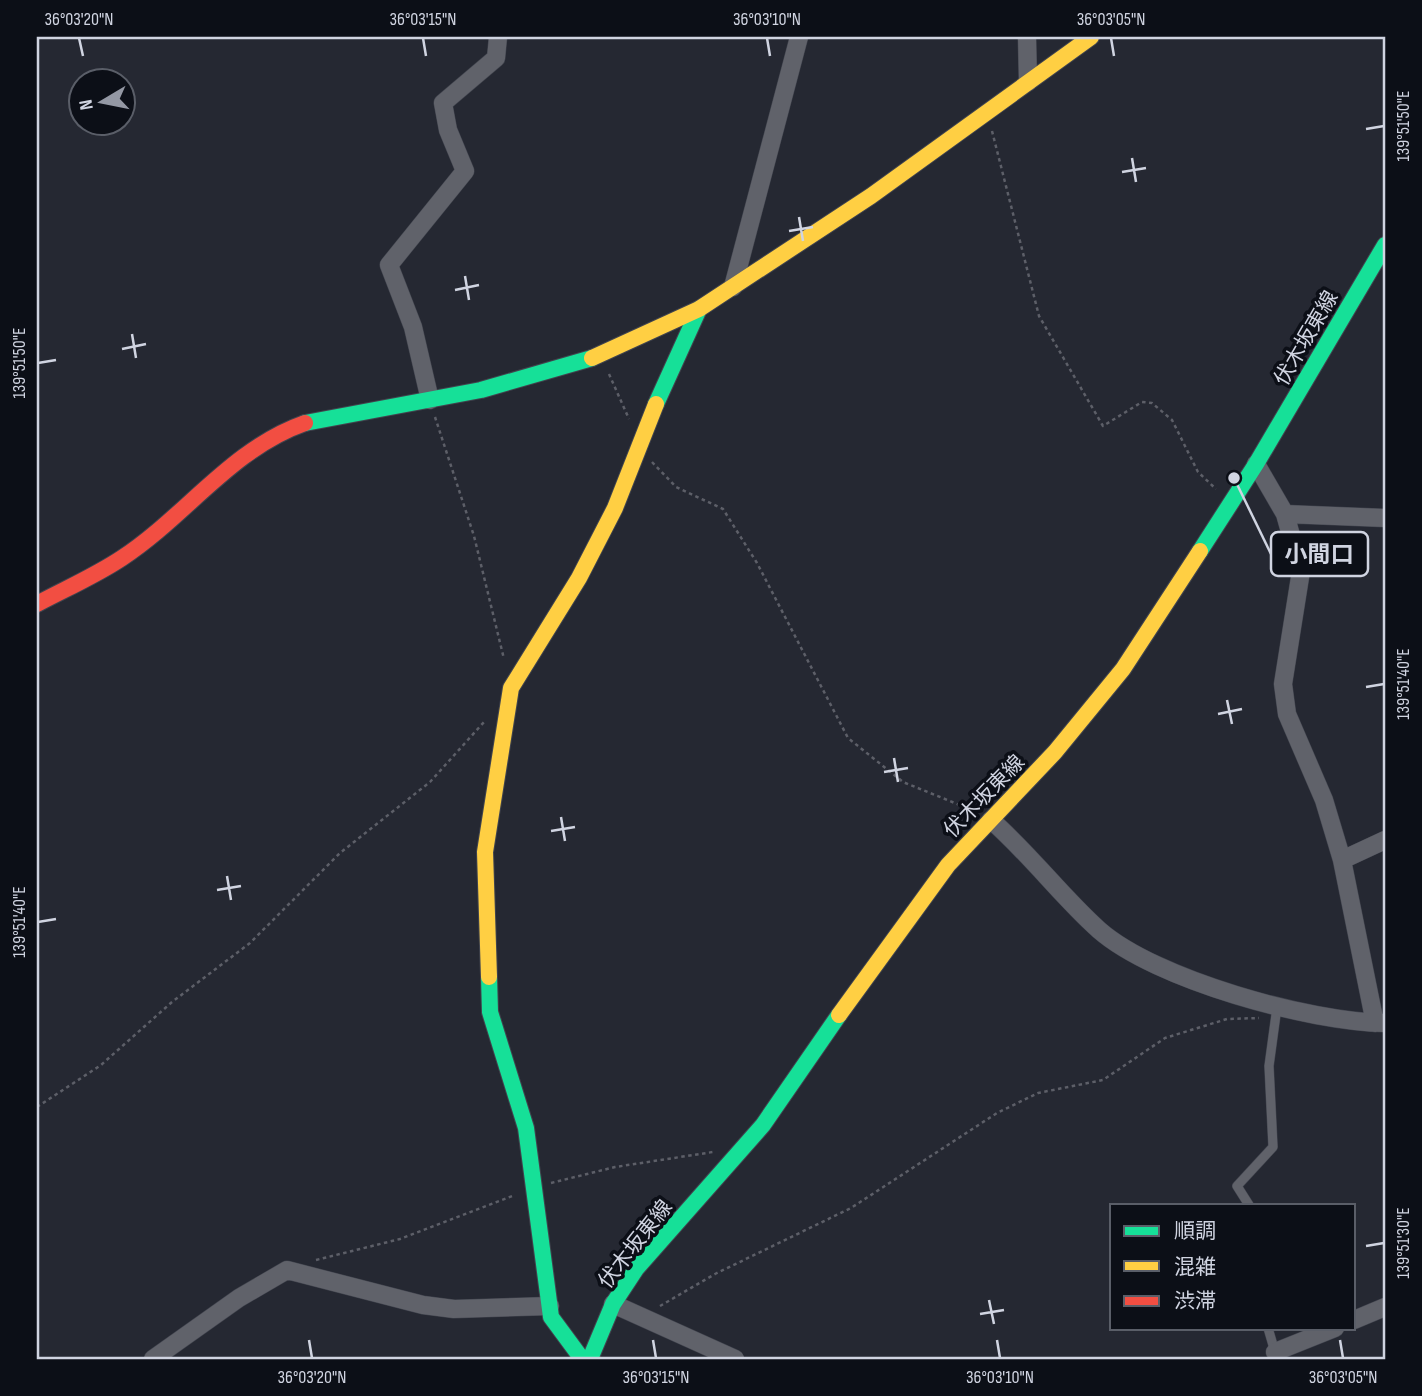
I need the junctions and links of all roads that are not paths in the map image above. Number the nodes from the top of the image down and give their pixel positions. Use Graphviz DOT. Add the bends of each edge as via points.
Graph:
graph roads {
  1 [pos="498,37"];
  2 [pos="799,37"];
  3 [pos="1027,37"];
  4 [pos="1091,37"];
  5 [pos="1028,82"];
  6 [pos="1385,245"];
  7 [pos="733,287"];
  8 [pos="699,309"];
  9 [pos="430,400"];
  10 [pos="1256,464"];
  11 [pos="1285,514"];
  12 [pos="1385,518"];
  13 [pos="37,604"];
  14 [pos="991,820"];
  15 [pos="1385,840"];
  16 [pos="1342,860"];
  17 [pos="1277,1013"];
  18 [pos="1380,1023"];
  19 [pos="1248,1204"];
  20 [pos="613,1304"];
  21 [pos="550,1306"];
  22 [pos="1385,1307"];
  23 [pos="1356,1319"];
  24 [pos="1270,1330"];
  25 [pos="1330,1330"];
  26 [pos="1275,1352"];
  27 [pos="153,1359"];
  28 [pos="582,1359"];
  29 [pos="590,1359"];
  30 [pos="735,1359"];
  1 -- 9 [label="street" via="496,58 443,103 448,130 465,171 389,265 413,327"];
  2 -- 7 [label="street"];
  3 -- 5 [label="street"];
  4 -- 5 [label="street"];
  5 -- 7 [label="street" via="871,196"];
  6 -- 10 [label="street, 伏木坂東線"];
  7 -- 8 [label="street"];
  8 -- 9 [label="street" via="601,355"];
  8 -- 21 [label="street" via="615,508 512,688 485,852 490,1012 526,1128"];
  9 -- 13 [label="street" via="315,419 276,433 240,456 122,558"];
  10 -- 11 [label="street"];
  10 -- 14 [label="street, 伏木坂東線" via="1123,669"];
  11 -- 12 [label="street"];
  11 -- 16 [label="street" via="1301,570 1283,684 1287,714 1324,800"];
  14 -- 17 [label="street" via="1101,932 1157,967"];
  14 -- 20 [label="street, 伏木坂東線" via="906,918 763,1125 636,1269"];
  15 -- 16 [label="street"];
  16 -- 18 [label="street"];
  17 -- 18 [label="street"];
  17 -- 19 [label="lane" via="1269,1066 1273,1147 1237,1186"];
  20 -- 29 [label="street, 伏木坂東線"];
  20 -- 30 [label="street"];
  21 -- 27 [label="street" via="423,1306 287,1270"];
  21 -- 28 [label="street" via="551,1317"];
  22 -- 23 [label="street"];
  24 -- 26 [label="lane"];
  25 -- 26 [label="street"];
}
